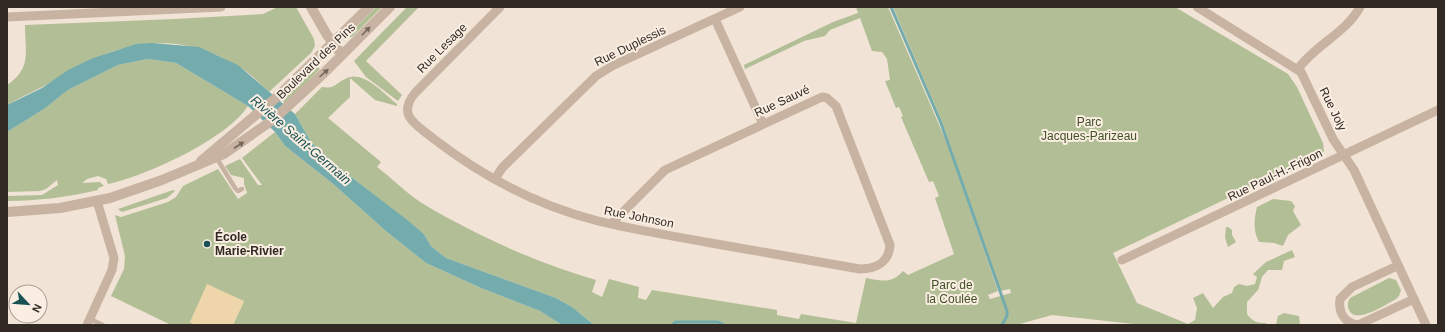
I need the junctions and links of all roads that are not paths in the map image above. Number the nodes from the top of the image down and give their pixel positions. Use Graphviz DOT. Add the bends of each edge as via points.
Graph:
graph roads {
  1 [pos="221,7"];
  2 [pos="311,7"];
  3 [pos="369,7"];
  4 [pos="390,7"];
  5 [pos="500,7"];
  6 [pos="740,7"];
  7 [pos="1198,7"];
  8 [pos="1360,7"];
  9 [pos="7,17"];
  10 [pos="715,19"];
  11 [pos="333,43"];
  12 [pos="342,55"];
  13 [pos="1298,69"];
  14 [pos="406,110"];
  15 [pos="1438,110"];
  16 [pos="763,124"];
  17 [pos="214,154"];
  18 [pos="1344,155"];
  19 [pos="495,179"];
  20 [pos="242,189"];
  21 [pos="97,201"];
  22 [pos="7,212"];
  23 [pos="611,224"];
  24 [pos="890,251"];
  25 [pos="1122,260"];
  26 [pos="1397,266"];
  27 [pos="1414,299"];
  28 [pos="88,322"];
  29 [pos="103,325"];
  30 [pos="1426,325"];
  1 -- 9 [label="street"];
  2 -- 11 [label="street"];
  3 -- 11 [label="street, Boulevard des Pins"];
  12 -- 4 [label="street, Boulevard des Pins, one-way"];
  5 -- 14 [label="street, Rue Lesage" via="415,93"];
  6 -- 10 [label="street, Rue Duplessis"];
  7 -- 13 [label="street, Rue Joly"];
  8 -- 13 [label="street" via="1350,20"];
  10 -- 16 [label="street"];
  10 -- 19 [label="street, Rue Duplessis" via="612,66 596,76 502,168"];
  11 -- 12 [label="street"];
  11 -- 17 [label="street, Boulevard des Pins"];
  17 -- 12 [label="street, Boulevard des Pins, one-way" via="230,150 260,130"];
  13 -- 18 [label="street, Rue Joly" via="1304,76 1333,139"];
  14 -- 19 [label="street, Rue Johnson" via="412,121 460,158"];
  15 -- 18 [label="street, Rue Paul-H.-Frigon"];
  16 -- 23 [label="street, Rue Sauvé" via="665,170"];
  16 -- 24 [label="street, Rue Sauvé" via="818,98 827,98 833,102 888,238"];
  17 -- 20 [label="lane" via="235,188"];
  17 -- 21 [label="street, Boulevard des Pins" via="195,166 141,188"];
  18 -- 25 [label="street, Rue Paul-H.-Frigon"];
  18 -- 26 [label="street, Rue Joly" via="1354,170"];
  19 -- 23 [label="street, Rue Johnson" via="557,207"];
  21 -- 22 [label="street, Boulevard des Pins" via="55,209"];
  21 -- 28 [label="street" via="114,258 112,270"];
  23 -- 24 [label="street, Rue Johnson" via="860,269 871,269 880,264"];
  26 -- 27 [label="street, Rue Joly"];
  26 -- 27 [label="street" via="1348,290 1340,299 1342,315 1348,322 1358,325"];
  27 -- 30 [label="street, Rue Joly"];
  28 -- 29 [label="lane"];
}
